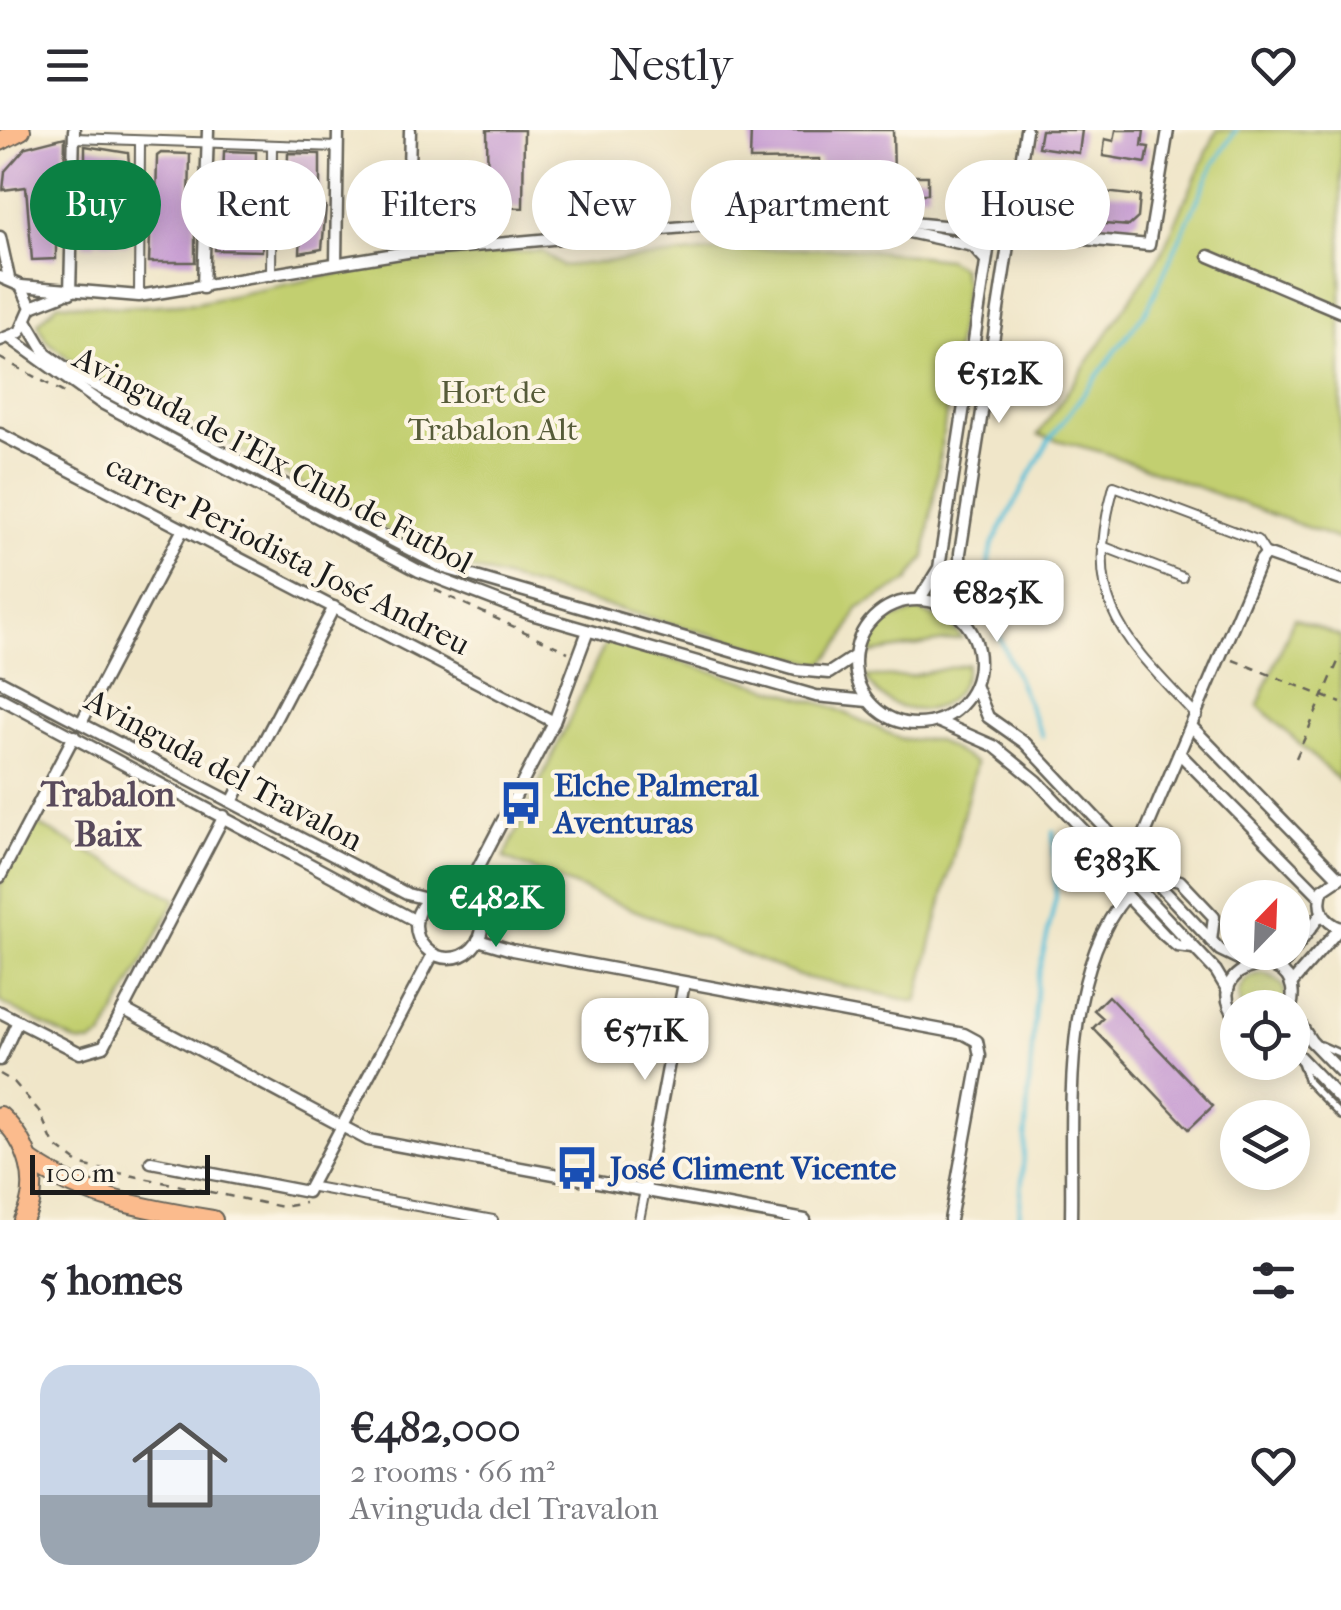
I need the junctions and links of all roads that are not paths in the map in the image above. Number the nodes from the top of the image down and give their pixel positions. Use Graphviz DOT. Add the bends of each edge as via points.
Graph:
graph roads {
  1 [pos="21,130"];
  2 [pos="208,130"];
  3 [pos="338,130"];
  4 [pos="410,130"];
  5 [pos="1026,130"];
  6 [pos="1168,130"];
  7 [pos="74,134"];
  8 [pos="0,142"];
  9 [pos="140,142"];
  10 [pos="208,144"];
  11 [pos="272,146"];
  12 [pos="338,147"];
  13 [pos="1019,160"];
  14 [pos="691,226"];
  15 [pos="925,236"];
  16 [pos="0,237"];
  17 [pos="1110,241"];
  18 [pos="993,250"];
  19 [pos="1000,250"];
  20 [pos="407,252"];
  21 [pos="1209,256"];
  22 [pos="986,262"];
  23 [pos="336,263"];
  24 [pos="272,277"];
  25 [pos="4,278"];
  26 [pos="22,286"];
  27 [pos="203,288"];
  28 [pos="70,293"];
  29 [pos="139,296"];
  30 [pos="30,307"];
  31 [pos="1341,312"];
  32 [pos="28,322"];
  33 [pos="5,339"];
  34 [pos="0,434"];
  35 [pos="183,529"];
  36 [pos="1102,546"];
  37 [pos="1264,557"];
  38 [pos="1182,577"];
  39 [pos="1341,580"];
  40 [pos="920,600"];
  41 [pos="334,607"];
  42 [pos="961,618"];
  43 [pos="588,631"];
  44 [pos="855,656"];
  45 [pos="0,681"];
  46 [pos="975,685"];
  47 [pos="0,698"];
  48 [pos="868,701"];
  49 [pos="937,721"];
  50 [pos="1194,721"];
  51 [pos="554,722"];
  52 [pos="80,723"];
  53 [pos="74,736"];
  54 [pos="1180,754"];
  55 [pos="1224,761"];
  56 [pos="1206,778"];
  57 [pos="232,802"];
  58 [pos="224,816"];
  59 [pos="1082,830"];
  60 [pos="1135,858"];
  61 [pos="1149,874"];
  62 [pos="0,876"];
  63 [pos="1339,877"];
  64 [pos="464,895"];
  65 [pos="1127,895"];
  66 [pos="1320,896"];
  67 [pos="427,900"];
  68 [pos="1322,913"];
  69 [pos="416,921"];
  70 [pos="1340,928"];
  71 [pos="1310,929"];
  72 [pos="478,940"];
  73 [pos="1211,941"];
  74 [pos="1194,948"];
  75 [pos="1220,948"];
  76 [pos="433,954"];
  77 [pos="1243,970"];
  78 [pos="1277,970"];
  79 [pos="684,983"];
  80 [pos="1291,984"];
  81 [pos="1227,990"];
  82 [pos="1229,990"];
  83 [pos="1291,990"];
  84 [pos="123,1009"];
  85 [pos="0,1012"];
  86 [pos="18,1021"];
  87 [pos="1311,1041"];
  88 [pos="1341,1054"];
  89 [pos="0,1060"];
  90 [pos="1310,1067"];
  91 [pos="1341,1072"];
  92 [pos="1307,1080"];
  93 [pos="1341,1100"];
  94 [pos="0,1116"];
  95 [pos="1341,1116"];
  96 [pos="342,1125"];
  97 [pos="29,1160"];
  98 [pos="151,1162"];
  99 [pos="314,1187"];
  100 [pos="645,1190"];
  101 [pos="22,1220"];
  102 [pos="212,1220"];
  103 [pos="492,1220"];
  104 [pos="639,1220"];
  105 [pos="805,1220"];
  106 [pos="950,1220"];
  107 [pos="1071,1220"];
  1 -- 8 [label="main road"];
  2 -- 10 [label="street"];
  3 -- 12 [label="street"];
  4 -- 20 [label="street"];
  5 -- 13 [label="street"];
  6 -- 17 [label="street" via="1149,244"];
  7 -- 9 [label="street"];
  7 -- 28 [label="street"];
  9 -- 10 [label="street"];
  9 -- 29 [label="street"];
  10 -- 11 [label="street"];
  10 -- 27 [label="street"];
  11 -- 12 [label="street"];
  11 -- 24 [label="street"];
  12 -- 23 [label="street"];
  14 -- 20 [label="street"];
  15 -- 22 [label="street" via="974,246"];
  16 -- 25 [label="street"];
  18 -- 22 [label="street"];
  19 -- 42 [label="street" via="960,553"];
  20 -- 23 [label="street"];
  21 -- 31 [label="street"];
  22 -- 40 [label="street" via="939,568"];
  23 -- 24 [label="street"];
  24 -- 27 [label="street"];
  25 -- 26 [label="street"];
  26 -- 28 [label="street"];
  26 -- 30 [label="street"];
  27 -- 29 [label="street"];
  28 -- 29 [label="street"];
  28 -- 30 [label="street"];
  30 -- 32 [label="street"];
  32 -- 33 [label="street"];
  32 -- 44 [label="street, Avinguda de l'Elx Club de Futbol" via="46,354 79,377 445,568 796,670 829,673"];
  33 -- 43 [label="street, Avinguda de l'Elx Club de Futbol" via="98,400 420,571"];
  34 -- 35 [label="street, carrer Periodista José Andreu"];
  35 -- 41 [label="street, carrer Periodista José Andreu"];
  35 -- 52 [label="street"];
  36 -- 37 [label="street" via="1114,486 1257,540"];
  36 -- 38 [label="street"];
  36 -- 50 [label="street" via="1108,604 1130,644"];
  37 -- 39 [label="street"];
  37 -- 50 [label="street"];
  40 -- 42 [label="street"];
  40 -- 44 [label="street" via="884,609 867,624"];
  41 -- 51 [label="street, carrer Periodista José Andreu"];
  41 -- 57 [label="street"];
  42 -- 46 [label="street" via="977,644"];
  43 -- 48 [label="street, Avinguda de l'Elx Club de Futbol" via="816,696"];
  43 -- 51 [label="street"];
  44 -- 48 [label="street"];
  45 -- 52 [label="street, Avinguda del Travalon"];
  46 -- 49 [label="street"];
  46 -- 60 [label="street" via="988,717 1025,743"];
  47 -- 53 [label="street, Avinguda del Travalon"];
  48 -- 49 [label="street" via="908,724"];
  49 -- 59 [label="street" via="994,746"];
  50 -- 54 [label="street"];
  50 -- 55 [label="street"];
  51 -- 64 [label="street"];
  52 -- 57 [label="street, Avinguda del Travalon"];
  53 -- 58 [label="street, Avinguda del Travalon"];
  53 -- 62 [label="street"];
  54 -- 56 [label="street"];
  54 -- 60 [label="street"];
  55 -- 56 [label="street"];
  55 -- 63 [label="street"];
  56 -- 66 [label="street"];
  57 -- 67 [label="street, Avinguda del Travalon"];
  58 -- 69 [label="street, Avinguda del Travalon"];
  58 -- 84 [label="street"];
  59 -- 65 [label="street" via="1086,851"];
  59 -- 74 [label="street"];
  60 -- 61 [label="street"];
  61 -- 73 [label="street"];
  61 -- 73 [label="street" via="1180,881 1214,917"];
  63 -- 66 [label="street"];
  64 -- 67 [label="street" via="447,892"];
  64 -- 72 [label="street" via="479,911"];
  65 -- 74 [label="street" via="1164,936"];
  65 -- 107 [label="street" via="1089,970 1075,1042"];
  66 -- 68 [label="street"];
  67 -- 69 [label="street"];
  68 -- 70 [label="street"];
  68 -- 71 [label="street"];
  69 -- 76 [label="street" via="418,938"];
  70 -- 80 [label="street"];
  72 -- 76 [label="street" via="459,956"];
  72 -- 79 [label="street"];
  73 -- 75 [label="street"];
  74 -- 81 [label="street"];
  76 -- 96 [label="street"];
  77 -- 82 [label="street"];
  78 -- 80 [label="street"];
  79 -- 100 [label="street"];
  79 -- 106 [label="street" via="977,1041 980,1056"];
  80 -- 83 [label="street"];
  84 -- 86 [label="street" via="104,1046 80,1052"];
  84 -- 96 [label="street"];
  85 -- 86 [label="street"];
  86 -- 89 [label="street"];
  87 -- 88 [label="lane"];
  87 -- 91 [label="street"];
  90 -- 93 [label="street"];
  92 -- 95 [label="lane"];
  94 -- 97 [label="main road"];
  96 -- 99 [label="street"];
  96 -- 100 [label="street" via="368,1140"];
  97 -- 101 [label="main road" via="32,1187"];
  97 -- 102 [label="main road" via="84,1192"];
  98 -- 99 [label="street" via="307,1192"];
  99 -- 103 [label="street"];
  100 -- 104 [label="street"];
  100 -- 105 [label="street"];
}
